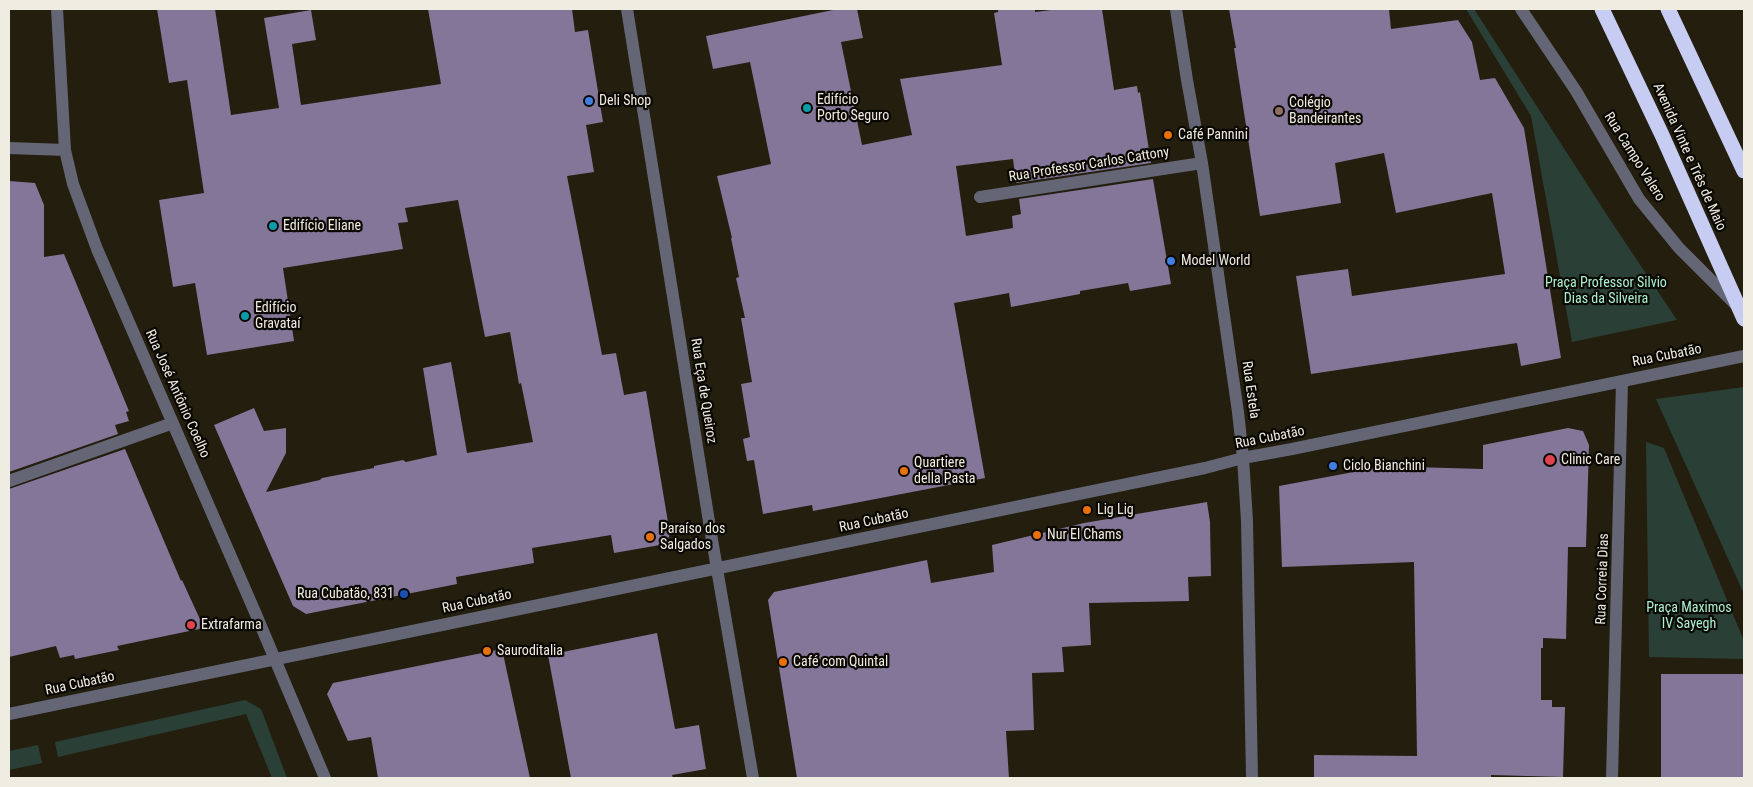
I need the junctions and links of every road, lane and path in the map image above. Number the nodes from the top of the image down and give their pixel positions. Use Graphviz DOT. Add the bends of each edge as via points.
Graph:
graph roads {
  1 [pos="57,9"];
  2 [pos="627,9"];
  3 [pos="1176,9"];
  4 [pos="1521,9"];
  5 [pos="1602,9"];
  6 [pos="1668,9"];
  7 [pos="9,148"];
  8 [pos="65,150"];
  9 [pos="1202,163"];
  10 [pos="1744,171"];
  11 [pos="980,197"];
  12 [pos="1742,313"];
  13 [pos="1744,356"];
  14 [pos="1622,381"];
  15 [pos="173,423"];
  16 [pos="1243,458"];
  17 [pos="9,481"];
  18 [pos="718,568"];
  19 [pos="275,660"];
  20 [pos="9,714"];
  21 [pos="325,778"];
  22 [pos="753,778"];
  23 [pos="1252,778"];
  24 [pos="1612,778"];
  1 -- 8 [label="street, Rua José Antônio Coelho"];
  2 -- 18 [label="street, Rua Eça de Queiroz"];
  3 -- 9 [label="street, Rua Estela"];
  4 -- 12 [label="street, Rua Campo Valero" via="1576,92 1639,199 1679,248"];
  5 -- 12 [label="highway, Avenida Vinte e Três de Maio"];
  6 -- 10 [label="highway"];
  7 -- 8 [label="street"];
  8 -- 15 [label="street, Rua José Antônio Coelho" via="73,184 97,248"];
  9 -- 11 [label="street, Rua Professor Carlos Cattony"];
  9 -- 16 [label="street, Rua Estela"];
  13 -- 14 [label="street, Rua Cubatão"];
  14 -- 16 [label="street, Rua Cubatão"];
  14 -- 24 [label="street, Rua Correia Dias"];
  15 -- 17 [label="street"];
  15 -- 19 [label="street, Rua José Antônio Coelho"];
  16 -- 18 [label="street, Rua Cubatão"];
  16 -- 23 [label="street, Rua Estela"];
  18 -- 19 [label="street, Rua Cubatão"];
  18 -- 22 [label="street, Rua Eça de Queiroz"];
  19 -- 20 [label="street, Rua Cubatão"];
  19 -- 21 [label="street, Rua José Antônio Coelho"];
}
